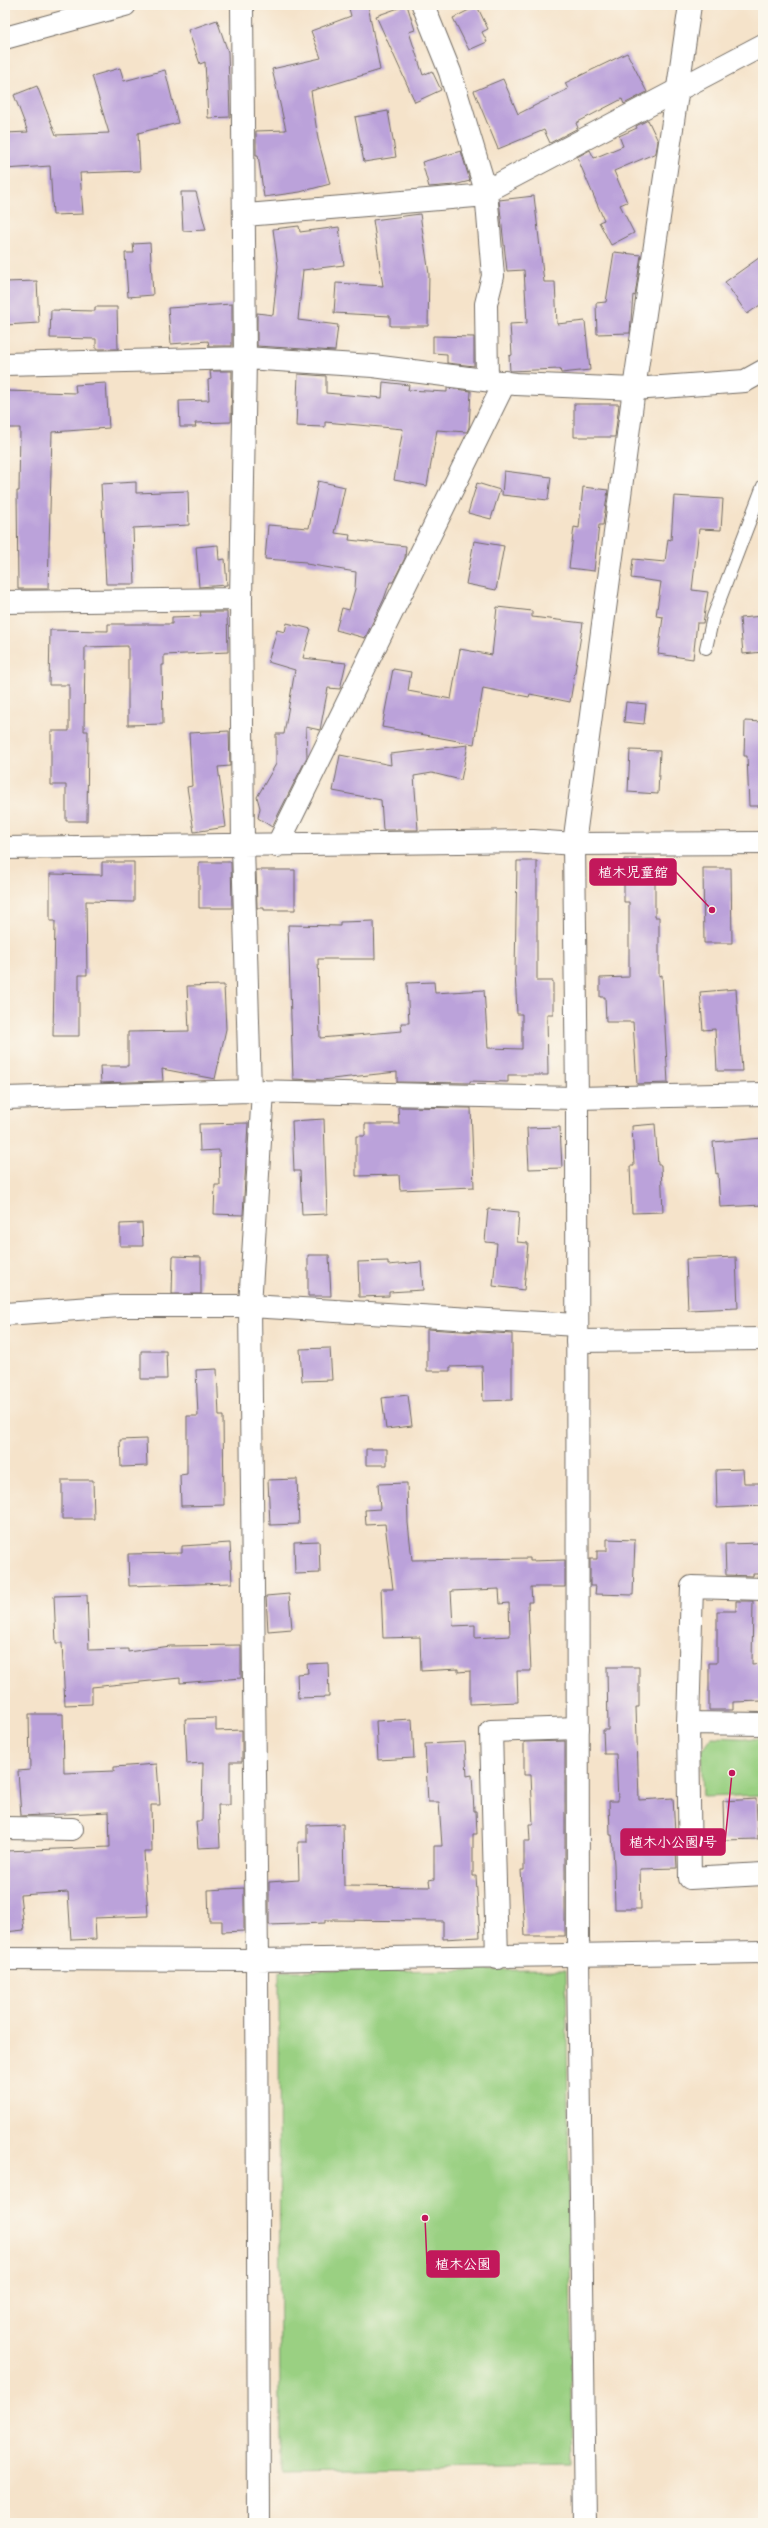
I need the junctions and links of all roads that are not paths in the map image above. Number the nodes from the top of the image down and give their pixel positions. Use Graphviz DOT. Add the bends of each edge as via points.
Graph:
graph roads {
  1 [pos="125,5"];
  2 [pos="242,5"];
  3 [pos="423,5"];
  4 [pos="690,5"];
  5 [pos="5,38"];
  6 [pos="763,45"];
  7 [pos="680,88"];
  8 [pos="486,193"];
  9 [pos="245,215"];
  10 [pos="245,358"];
  11 [pos="5,364"];
  12 [pos="763,371"];
  13 [pos="496,381"];
  14 [pos="634,389"];
  15 [pos="763,486"];
  16 [pos="241,599"];
  17 [pos="5,602"];
  18 [pos="706,648"];
  19 [pos="763,843"];
  20 [pos="574,844"];
  21 [pos="243,846"];
  22 [pos="277,846"];
  23 [pos="5,848"];
  24 [pos="256,1091"];
  25 [pos="763,1094"];
  26 [pos="5,1098"];
  27 [pos="577,1098"];
  28 [pos="250,1306"];
  29 [pos="5,1314"];
  30 [pos="577,1333"];
  31 [pos="763,1339"];
  32 [pos="763,1589"];
  33 [pos="688,1723"];
  34 [pos="763,1724"];
  35 [pos="578,1728"];
  36 [pos="5,1828"];
  37 [pos="72,1829"];
  38 [pos="763,1874"];
  39 [pos="763,1952"];
  40 [pos="578,1957"];
  41 [pos="497,1958"];
  42 [pos="5,1959"];
  43 [pos="257,1960"];
  44 [pos="259,2523"];
  45 [pos="585,2523"];
  1 -- 5 [label="street"];
  2 -- 9 [label="street"];
  3 -- 8 [label="street" via="450,72"];
  4 -- 7 [label="street"];
  6 -- 7 [label="street"];
  7 -- 8 [label="street"];
  7 -- 14 [label="street"];
  8 -- 9 [label="street"];
  8 -- 13 [label="street" via="493,276 486,304"];
  9 -- 10 [label="street"];
  10 -- 11 [label="street"];
  10 -- 13 [label="street" via="373,366"];
  10 -- 16 [label="street"];
  12 -- 14 [label="street" via="745,381"];
  13 -- 14 [label="street"];
  13 -- 22 [label="street"];
  14 -- 20 [label="street"];
  15 -- 18 [label="lane" via="713,617"];
  16 -- 17 [label="street"];
  16 -- 21 [label="street"];
  19 -- 20 [label="street"];
  20 -- 22 [label="street" via="533,841"];
  20 -- 27 [label="street"];
  21 -- 22 [label="street"];
  21 -- 23 [label="street"];
  21 -- 24 [label="street"];
  24 -- 26 [label="street"];
  24 -- 27 [label="street"];
  24 -- 28 [label="street"];
  25 -- 27 [label="street"];
  27 -- 30 [label="street"];
  28 -- 29 [label="street" via="120,1306"];
  28 -- 30 [label="street"];
  28 -- 43 [label="street"];
  30 -- 31 [label="street"];
  30 -- 35 [label="street"];
  32 -- 33 [label="street" via="692,1587"];
  33 -- 34 [label="street"];
  33 -- 38 [label="street" via="690,1878"];
  35 -- 40 [label="street"];
  35 -- 41 [label="street" via="491,1731"];
  36 -- 37 [label="street"];
  39 -- 40 [label="street"];
  40 -- 41 [label="street"];
  40 -- 45 [label="street"];
  41 -- 43 [label="street"];
  42 -- 43 [label="street"];
  43 -- 44 [label="street"];
}
